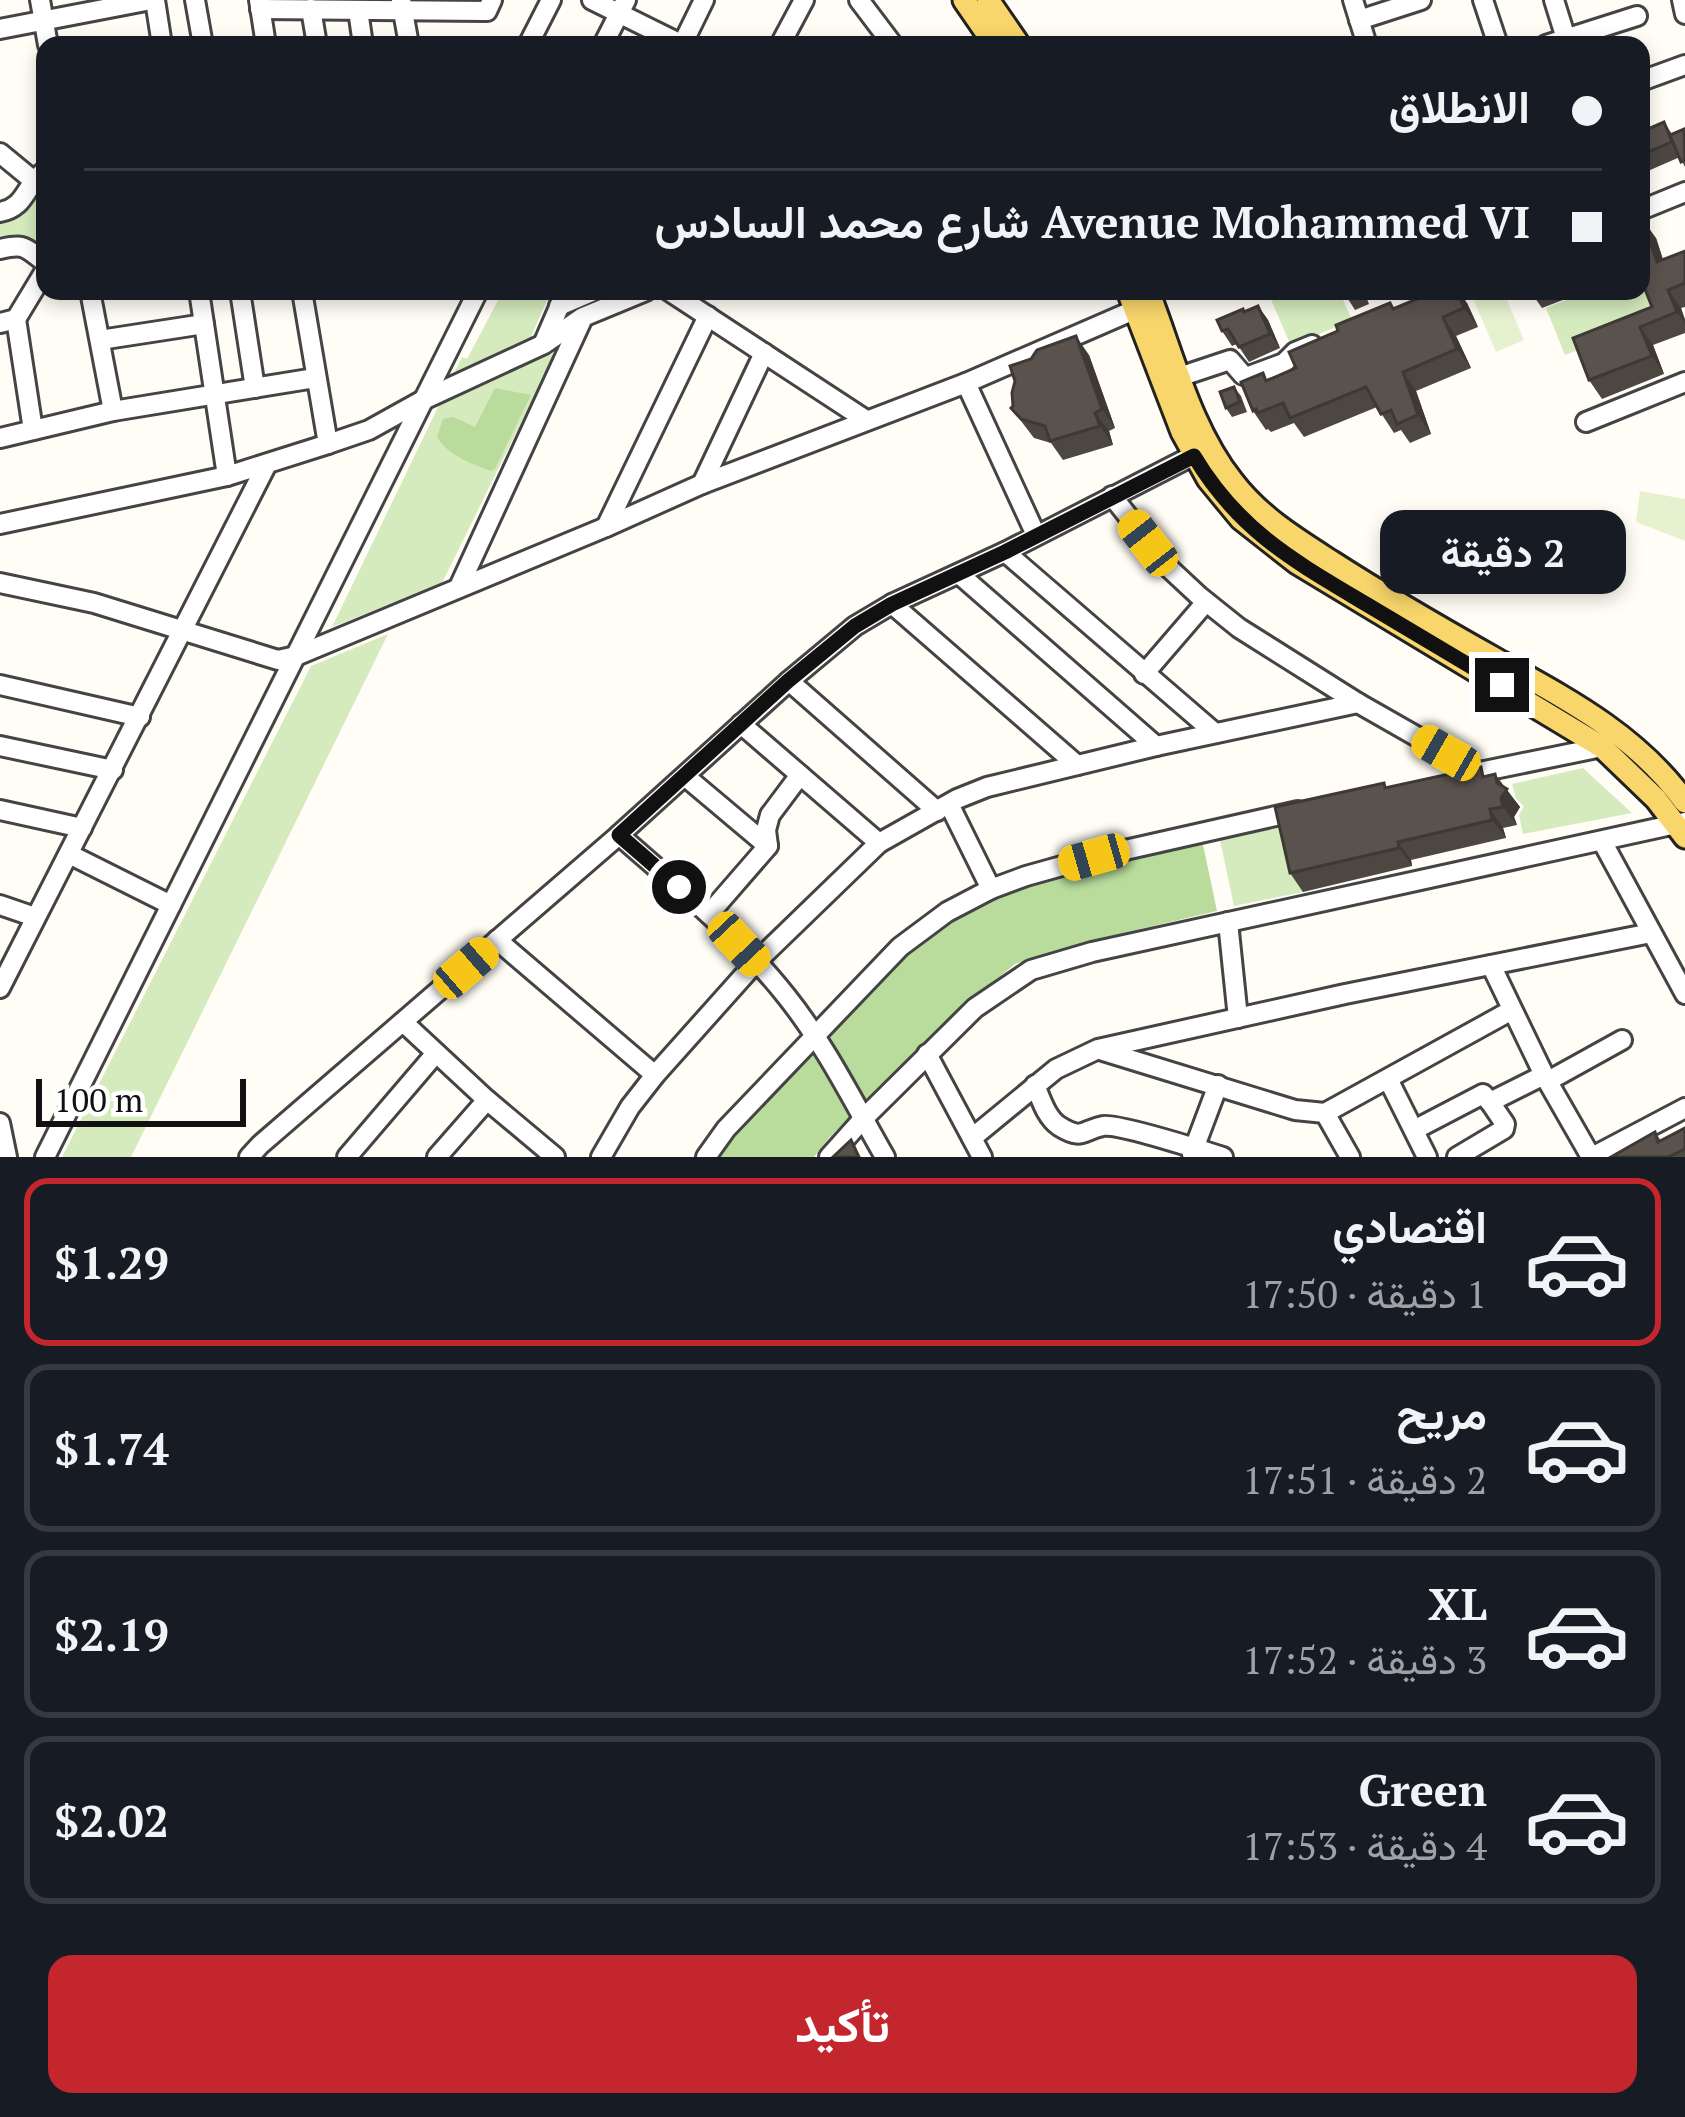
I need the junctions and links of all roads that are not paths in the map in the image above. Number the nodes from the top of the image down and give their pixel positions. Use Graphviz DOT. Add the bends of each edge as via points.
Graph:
graph roads {
  1 [pos="40,0"];
  2 [pos="153,0"];
  3 [pos="196,0"];
  4 [pos="492,0"];
  5 [pos="551,0"];
  6 [pos="592,0"];
  7 [pos="704,0"];
  8 [pos="804,0"];
  9 [pos="964,0"];
  10 [pos="988,0"];
  11 [pos="1353,0"];
  12 [pos="1421,0"];
  13 [pos="1484,0"];
  14 [pos="1554,0"];
  15 [pos="1682,0"];
  16 [pos="869,3"];
  17 [pos="260,4"];
  18 [pos="402,4"];
  19 [pos="622,7"];
  20 [pos="311,9"];
  21 [pos="358,10"];
  22 [pos="1685,14"];
  23 [pos="1637,16"];
  24 [pos="1360,20"];
  25 [pos="44,21"];
  26 [pos="0,29"];
  27 [pos="46,36"];
  28 [pos="160,36"];
  29 [pos="201,36"];
  30 [pos="265,36"];
  31 [pos="315,36"];
  32 [pos="362,36"];
  33 [pos="407,36"];
  34 [pos="532,36"];
  35 [pos="608,36"];
  36 [pos="668,36"];
  37 [pos="686,36"];
  38 [pos="785,36"];
  39 [pos="888,36"];
  40 [pos="988,36"];
  41 [pos="1012,36"];
  42 [pos="1364,36"];
  43 [pos="1495,36"];
  44 [pos="1565,36"];
  45 [pos="1583,36"];
  46 [pos="1685,65"];
  47 [pos="1650,78"];
  48 [pos="0,153"];
  49 [pos="36,174"];
  50 [pos="36,180"];
  51 [pos="1685,192"];
  52 [pos="1650,206"];
  53 [pos="0,212"];
  54 [pos="0,249"];
  55 [pos="36,257"];
  56 [pos="36,279"];
  57 [pos="92,300"];
  58 [pos="200,300"];
  59 [pos="241,300"];
  60 [pos="303,300"];
  61 [pos="473,300"];
  62 [pos="563,300"];
  63 [pos="624,300"];
  64 [pos="683,300"];
  65 [pos="1139,300"];
  66 [pos="1141,300"];
  67 [pos="1142,300"];
  68 [pos="708,316"];
  69 [pos="583,317"];
  70 [pos="8,321"];
  71 [pos="204,324"];
  72 [pos="1337,334"];
  73 [pos="100,340"];
  74 [pos="544,344"];
  75 [pos="764,353"];
  76 [pos="1180,377"];
  77 [pos="315,378"];
  78 [pos="1685,382"];
  79 [pos="966,383"];
  80 [pos="256,388"];
  81 [pos="215,396"];
  82 [pos="423,400"];
  83 [pos="112,411"];
  84 [pos="866,420"];
  85 [pos="1586,422"];
  86 [pos="33,430"];
  87 [pos="0,438"];
  88 [pos="328,444"];
  89 [pos="1202,452"];
  90 [pos="267,464"];
  91 [pos="227,476"];
  92 [pos="702,484"];
  93 [pos="1112,496"];
  94 [pos="0,524"];
  95 [pos="606,527"];
  96 [pos="1036,535"];
  97 [pos="1005,552"];
  98 [pos="959,574"];
  99 [pos="0,583"];
  100 [pos="459,587"];
  101 [pos="1206,602"];
  102 [pos="892,604"];
  103 [pos="182,629"];
  104 [pos="296,656"];
  105 [pos="1144,674"];
  106 [pos="788,681"];
  107 [pos="0,685"];
  108 [pos="1358,703"];
  109 [pos="140,717"];
  110 [pos="741,724"];
  111 [pos="1215,734"];
  112 [pos="0,746"];
  113 [pos="1156,746"];
  114 [pos="1602,747"];
  115 [pos="1636,762"];
  116 [pos="1078,764"];
  117 [pos="112,770"];
  118 [pos="1479,772"];
  119 [pos="800,776"];
  120 [pos="686,777"];
  121 [pos="1435,781"];
  122 [pos="1685,802"];
  123 [pos="1327,804"];
  124 [pos="943,807"];
  125 [pos="0,810"];
  126 [pos="82,828"];
  127 [pos="1682,828"];
  128 [pos="619,835"];
  129 [pos="1602,841"];
  130 [pos="879,843"];
  131 [pos="768,846"];
  132 [pos="68,854"];
  133 [pos="991,889"];
  134 [pos="0,904"];
  135 [pos="172,904"];
  136 [pos="709,914"];
  137 [pos="35,916"];
  138 [pos="1228,922"];
  139 [pos="1651,933"];
  140 [pos="497,940"];
  141 [pos="756,962"];
  142 [pos="1491,965"];
  143 [pos="0,988"];
  144 [pos="1685,994"];
  145 [pos="1512,1010"];
  146 [pos="1238,1018"];
  147 [pos="403,1022"];
  148 [pos="814,1035"];
  149 [pos="1622,1040"];
  150 [pos="1098,1049"];
  151 [pos="436,1053"];
  152 [pos="927,1054"];
  153 [pos="655,1075"];
  154 [pos="1388,1078"];
  155 [pos="1546,1078"];
  156 [pos="1035,1085"];
  157 [pos="1218,1085"];
  158 [pos="487,1100"];
  159 [pos="1490,1102"];
  160 [pos="1685,1108"];
  161 [pos="1325,1113"];
  162 [pos="863,1119"];
  163 [pos="0,1123"];
  164 [pos="1414,1130"];
  165 [pos="972,1138"];
  166 [pos="1193,1152"];
  167 [pos="543,1154"];
  168 [pos="7,1157"];
  169 [pos="46,1157"];
  170 [pos="249,1157"];
  171 [pos="347,1157"];
  172 [pos="437,1157"];
  173 [pos="601,1157"];
  174 [pos="706,1157"];
  175 [pos="829,1157"];
  176 [pos="885,1157"];
  177 [pos="982,1157"];
  178 [pos="1223,1157"];
  179 [pos="1349,1157"];
  180 [pos="1427,1157"];
  181 [pos="1456,1157"];
  182 [pos="1592,1157"];
  1 -- 25 [label="street"];
  2 -- 25 [label="street"];
  2 -- 28 [label="street"];
  3 -- 29 [label="street"];
  4 -- 18 [label="street" via="487,10"];
  5 -- 34 [label="street"];
  6 -- 19 [label="street"];
  7 -- 37 [label="street"];
  8 -- 38 [label="street"];
  9 -- 40 [label="main road"];
  10 -- 41 [label="main road"];
  11 -- 24 [label="street"];
  12 -- 24 [label="street"];
  13 -- 43 [label="street"];
  14 -- 44 [label="street"];
  15 -- 22 [label="street"];
  16 -- 39 [label="street"];
  17 -- 20 [label="street"];
  17 -- 30 [label="street"];
  18 -- 21 [label="street"];
  18 -- 33 [label="street"];
  19 -- 35 [label="street"];
  19 -- 36 [label="street"];
  20 -- 21 [label="street"];
  20 -- 31 [label="street"];
  21 -- 32 [label="street"];
  23 -- 45 [label="street"];
  24 -- 42 [label="street"];
  25 -- 26 [label="street"];
  25 -- 27 [label="street"];
  46 -- 47 [label="street"];
  48 -- 49 [label="street"];
  50 -- 53 [label="street" via="19,205"];
  51 -- 52 [label="street"];
  54 -- 55 [label="street" via="26,246"];
  56 -- 70 [label="street"];
  57 -- 73 [label="street"];
  58 -- 71 [label="street"];
  59 -- 80 [label="street"];
  60 -- 77 [label="street"];
  61 -- 82 [label="street"];
  62 -- 74 [label="street"];
  63 -- 69 [label="street"];
  64 -- 68 [label="street"];
  65 -- 79 [label="street"];
  66 -- 89 [label="main road" via="1168,400"];
  67 -- 76 [label="main road"];
  68 -- 75 [label="street"];
  68 -- 95 [label="street"];
  69 -- 74 [label="street"];
  69 -- 100 [label="street"];
  70 -- 86 [label="street"];
  71 -- 73 [label="street"];
  71 -- 81 [label="street"];
  72 -- 76 [label="street" via="1249,376 1230,360"];
  73 -- 83 [label="street"];
  74 -- 82 [label="street"];
  75 -- 84 [label="street"];
  75 -- 92 [label="street"];
  76 -- 89 [label="main road"];
  77 -- 80 [label="street"];
  77 -- 88 [label="street"];
  78 -- 85 [label="street"];
  79 -- 84 [label="street"];
  79 -- 96 [label="street"];
  80 -- 81 [label="street"];
  81 -- 83 [label="street"];
  81 -- 91 [label="street"];
  82 -- 88 [label="street"];
  82 -- 104 [label="street"];
  83 -- 86 [label="street"];
  84 -- 92 [label="street"];
  86 -- 87 [label="street"];
  88 -- 90 [label="street"];
  89 -- 93 [label="street"];
  89 -- 114 [label="main road" via="1208,479 1240,519 1297,563"];
  89 -- 115 [label="main road" via="1293,537 1594,715"];
  90 -- 91 [label="street"];
  90 -- 103 [label="street"];
  91 -- 94 [label="street"];
  92 -- 95 [label="street"];
  93 -- 96 [label="street"];
  93 -- 101 [label="street"];
  95 -- 100 [label="street"];
  96 -- 97 [label="street"];
  97 -- 98 [label="street"];
  97 -- 105 [label="street"];
  98 -- 102 [label="street"];
  98 -- 113 [label="street"];
  99 -- 103 [label="street"];
  100 -- 104 [label="street"];
  101 -- 105 [label="street"];
  101 -- 108 [label="street"];
  102 -- 106 [label="street"];
  102 -- 116 [label="street"];
  103 -- 104 [label="street" via="278,660"];
  103 -- 109 [label="street"];
  104 -- 135 [label="street"];
  105 -- 111 [label="street"];
  106 -- 110 [label="street"];
  106 -- 124 [label="street"];
  107 -- 109 [label="street"];
  108 -- 111 [label="street"];
  108 -- 118 [label="street"];
  109 -- 117 [label="street"];
  110 -- 119 [label="street"];
  110 -- 120 [label="street"];
  111 -- 113 [label="street"];
  112 -- 117 [label="street"];
  113 -- 116 [label="street"];
  114 -- 115 [label="main road"];
  114 -- 118 [label="street"];
  115 -- 122 [label="main road"];
  115 -- 127 [label="main road"];
  116 -- 124 [label="street"];
  117 -- 126 [label="street"];
  118 -- 121 [label="street"];
  119 -- 130 [label="street"];
  119 -- 131 [label="street" via="770,815"];
  120 -- 128 [label="street"];
  120 -- 131 [label="street"];
  123 -- 133 [label="street"];
  124 -- 130 [label="street"];
  124 -- 133 [label="street"];
  125 -- 126 [label="street"];
  126 -- 132 [label="street"];
  127 -- 129 [label="street"];
  128 -- 136 [label="street"];
  128 -- 140 [label="street"];
  129 -- 138 [label="street"];
  129 -- 139 [label="street"];
  130 -- 141 [label="street"];
  131 -- 136 [label="street"];
  132 -- 135 [label="street"];
  132 -- 137 [label="street"];
  133 -- 148 [label="street" via="899,947"];
  134 -- 137 [label="street"];
  135 -- 169 [label="street"];
  136 -- 141 [label="street"];
  137 -- 143 [label="street"];
  138 -- 146 [label="street"];
  138 -- 152 [label="street" via="1031,970"];
  139 -- 142 [label="street"];
  139 -- 144 [label="street"];
  140 -- 147 [label="street"];
  140 -- 153 [label="street"];
  141 -- 148 [label="street"];
  141 -- 153 [label="street"];
  142 -- 145 [label="street"];
  142 -- 146 [label="street"];
  145 -- 154 [label="street"];
  145 -- 155 [label="street"];
  146 -- 150 [label="street"];
  147 -- 151 [label="street"];
  147 -- 170 [label="street"];
  148 -- 162 [label="street"];
  148 -- 174 [label="street"];
  149 -- 155 [label="street"];
  150 -- 156 [label="street"];
  150 -- 157 [label="street"];
  151 -- 158 [label="street"];
  151 -- 171 [label="street"];
  152 -- 162 [label="street"];
  152 -- 165 [label="street"];
  153 -- 173 [label="street"];
  154 -- 161 [label="street"];
  154 -- 164 [label="street"];
  155 -- 159 [label="street"];
  155 -- 182 [label="street"];
  156 -- 165 [label="street"];
  156 -- 166 [label="street" via="1050,1118 1076,1133 1105,1125"];
  157 -- 161 [label="street"];
  157 -- 166 [label="street"];
  158 -- 167 [label="street"];
  158 -- 172 [label="street"];
  159 -- 164 [label="street" via="1483,1094"];
  159 -- 181 [label="street" via="1504,1129"];
  160 -- 182 [label="street"];
  161 -- 179 [label="street"];
  162 -- 175 [label="street"];
  162 -- 176 [label="street"];
  163 -- 168 [label="street"];
  164 -- 180 [label="street"];
  165 -- 177 [label="street"];
  166 -- 178 [label="street"];
}
